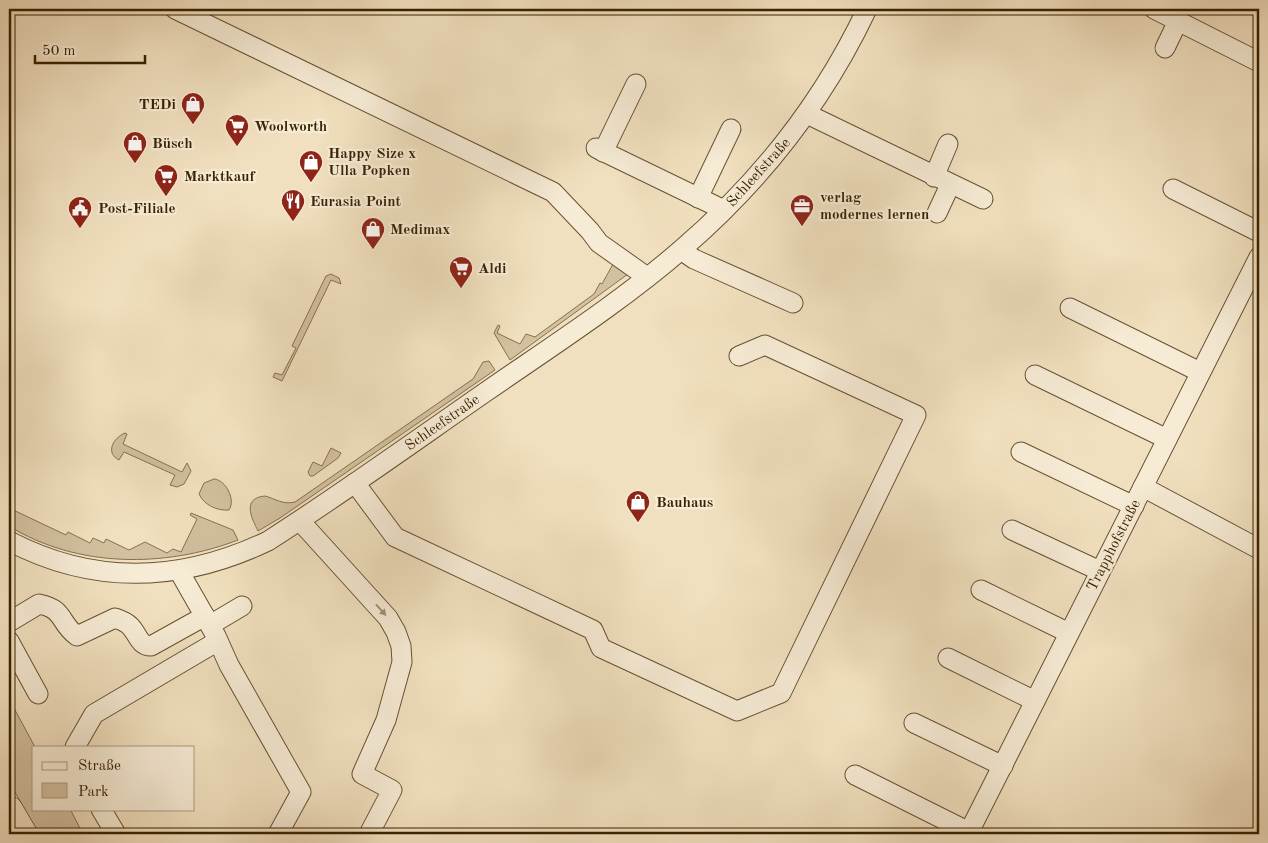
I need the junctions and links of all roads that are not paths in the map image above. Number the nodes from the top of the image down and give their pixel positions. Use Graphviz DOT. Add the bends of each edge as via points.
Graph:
graph roads {
  1 [pos="175,9"];
  2 [pos="867,9"];
  3 [pos="1154,9"];
  4 [pos="1178,21"];
  5 [pos="1165,48"];
  6 [pos="1259,62"];
  7 [pos="636,84"];
  8 [pos="807,114"];
  9 [pos="731,129"];
  10 [pos="948,144"];
  11 [pos="942,181"];
  12 [pos="1173,189"];
  13 [pos="698,198"];
  14 [pos="982,199"];
  15 [pos="724,210"];
  16 [pos="937,213"];
  17 [pos="1259,232"];
  18 [pos="681,250"];
  19 [pos="1259,257"];
  20 [pos="647,277"];
  21 [pos="1253,285"];
  22 [pos="793,302"];
  23 [pos="1070,308"];
  24 [pos="739,356"];
  25 [pos="1200,372"];
  26 [pos="1035,375"];
  27 [pos="1167,439"];
  28 [pos="1020,452"];
  29 [pos="355,483"];
  30 [pos="1143,487"];
  31 [pos="1134,506"];
  32 [pos="300,521"];
  33 [pos="1012,530"];
  34 [pos="9,541"];
  35 [pos="1259,549"];
  36 [pos="179,571"];
  37 [pos="1100,571"];
  38 [pos="981,590"];
  39 [pos="242,606"];
  40 [pos="9,622"];
  41 [pos="211,627"];
  42 [pos="1069,633"];
  43 [pos="9,641"];
  44 [pos="948,658"];
  45 [pos="38,694"];
  46 [pos="1035,700"];
  47 [pos="914,723"];
  48 [pos="77,746"];
  49 [pos="1003,766"];
  50 [pos="855,775"];
  51 [pos="9,810"];
  52 [pos="102,810"];
  53 [pos="969,833"];
  54 [pos="23,834"];
  55 [pos="116,834"];
  56 [pos="278,834"];
  57 [pos="369,834"];
  1 -- 20 [label="street" via="553,192 600,243"];
  2 -- 8 [label="street, Schleefstraße" via="833,74"];
  3 -- 4 [label="street"];
  4 -- 5 [label="street"];
  4 -- 6 [label="street"];
  7 -- 13 [label="street" via="600,150"];
  8 -- 11 [label="street"];
  8 -- 15 [label="street, Schleefstraße" via="766,167"];
  9 -- 13 [label="street"];
  10 -- 11 [label="street"];
  11 -- 14 [label="street"];
  11 -- 16 [label="street"];
  12 -- 17 [label="street"];
  13 -- 15 [label="street"];
  15 -- 18 [label="street, Schleefstraße"];
  18 -- 20 [label="street, Schleefstraße"];
  18 -- 22 [label="street" via="694,259"];
  19 -- 21 [label="street, Trapphofstraße"];
  20 -- 29 [label="street, Schleefstraße"];
  21 -- 25 [label="street, Trapphofstraße"];
  23 -- 25 [label="street"];
  24 -- 29 [label="street" via="766,345 916,415 781,693 737,712 601,648 593,630 395,537"];
  25 -- 27 [label="street, Trapphofstraße"];
  26 -- 27 [label="street"];
  27 -- 30 [label="street, Trapphofstraße"];
  28 -- 31 [label="street"];
  29 -- 32 [label="street, Schleefstraße"];
  30 -- 31 [label="street, Trapphofstraße"];
  30 -- 35 [label="street"];
  31 -- 37 [label="street, Trapphofstraße"];
  32 -- 36 [label="street, Schleefstraße" via="252,549"];
  32 -- 57 [label="street, one-way" via="388,618 401,646 402,662 386,720 362,774 392,790"];
  33 -- 37 [label="street"];
  34 -- 36 [label="street, Schleefstraße" via="32,553 87,569 131,574"];
  36 -- 41 [label="street"];
  37 -- 42 [label="street, Trapphofstraße"];
  38 -- 42 [label="street"];
  39 -- 41 [label="street"];
  40 -- 41 [label="street" via="39,604 51,606 77,636 115,618 132,627 146,646"];
  41 -- 48 [label="street" via="94,714"];
  41 -- 56 [label="street" via="301,792"];
  42 -- 46 [label="street, Trapphofstraße"];
  43 -- 45 [label="street"];
  44 -- 46 [label="street"];
  46 -- 49 [label="street, Trapphofstraße"];
  47 -- 49 [label="street"];
  49 -- 53 [label="street, Trapphofstraße"];
  50 -- 53 [label="street"];
  51 -- 54 [label="highway"];
  52 -- 55 [label="street"];
}
